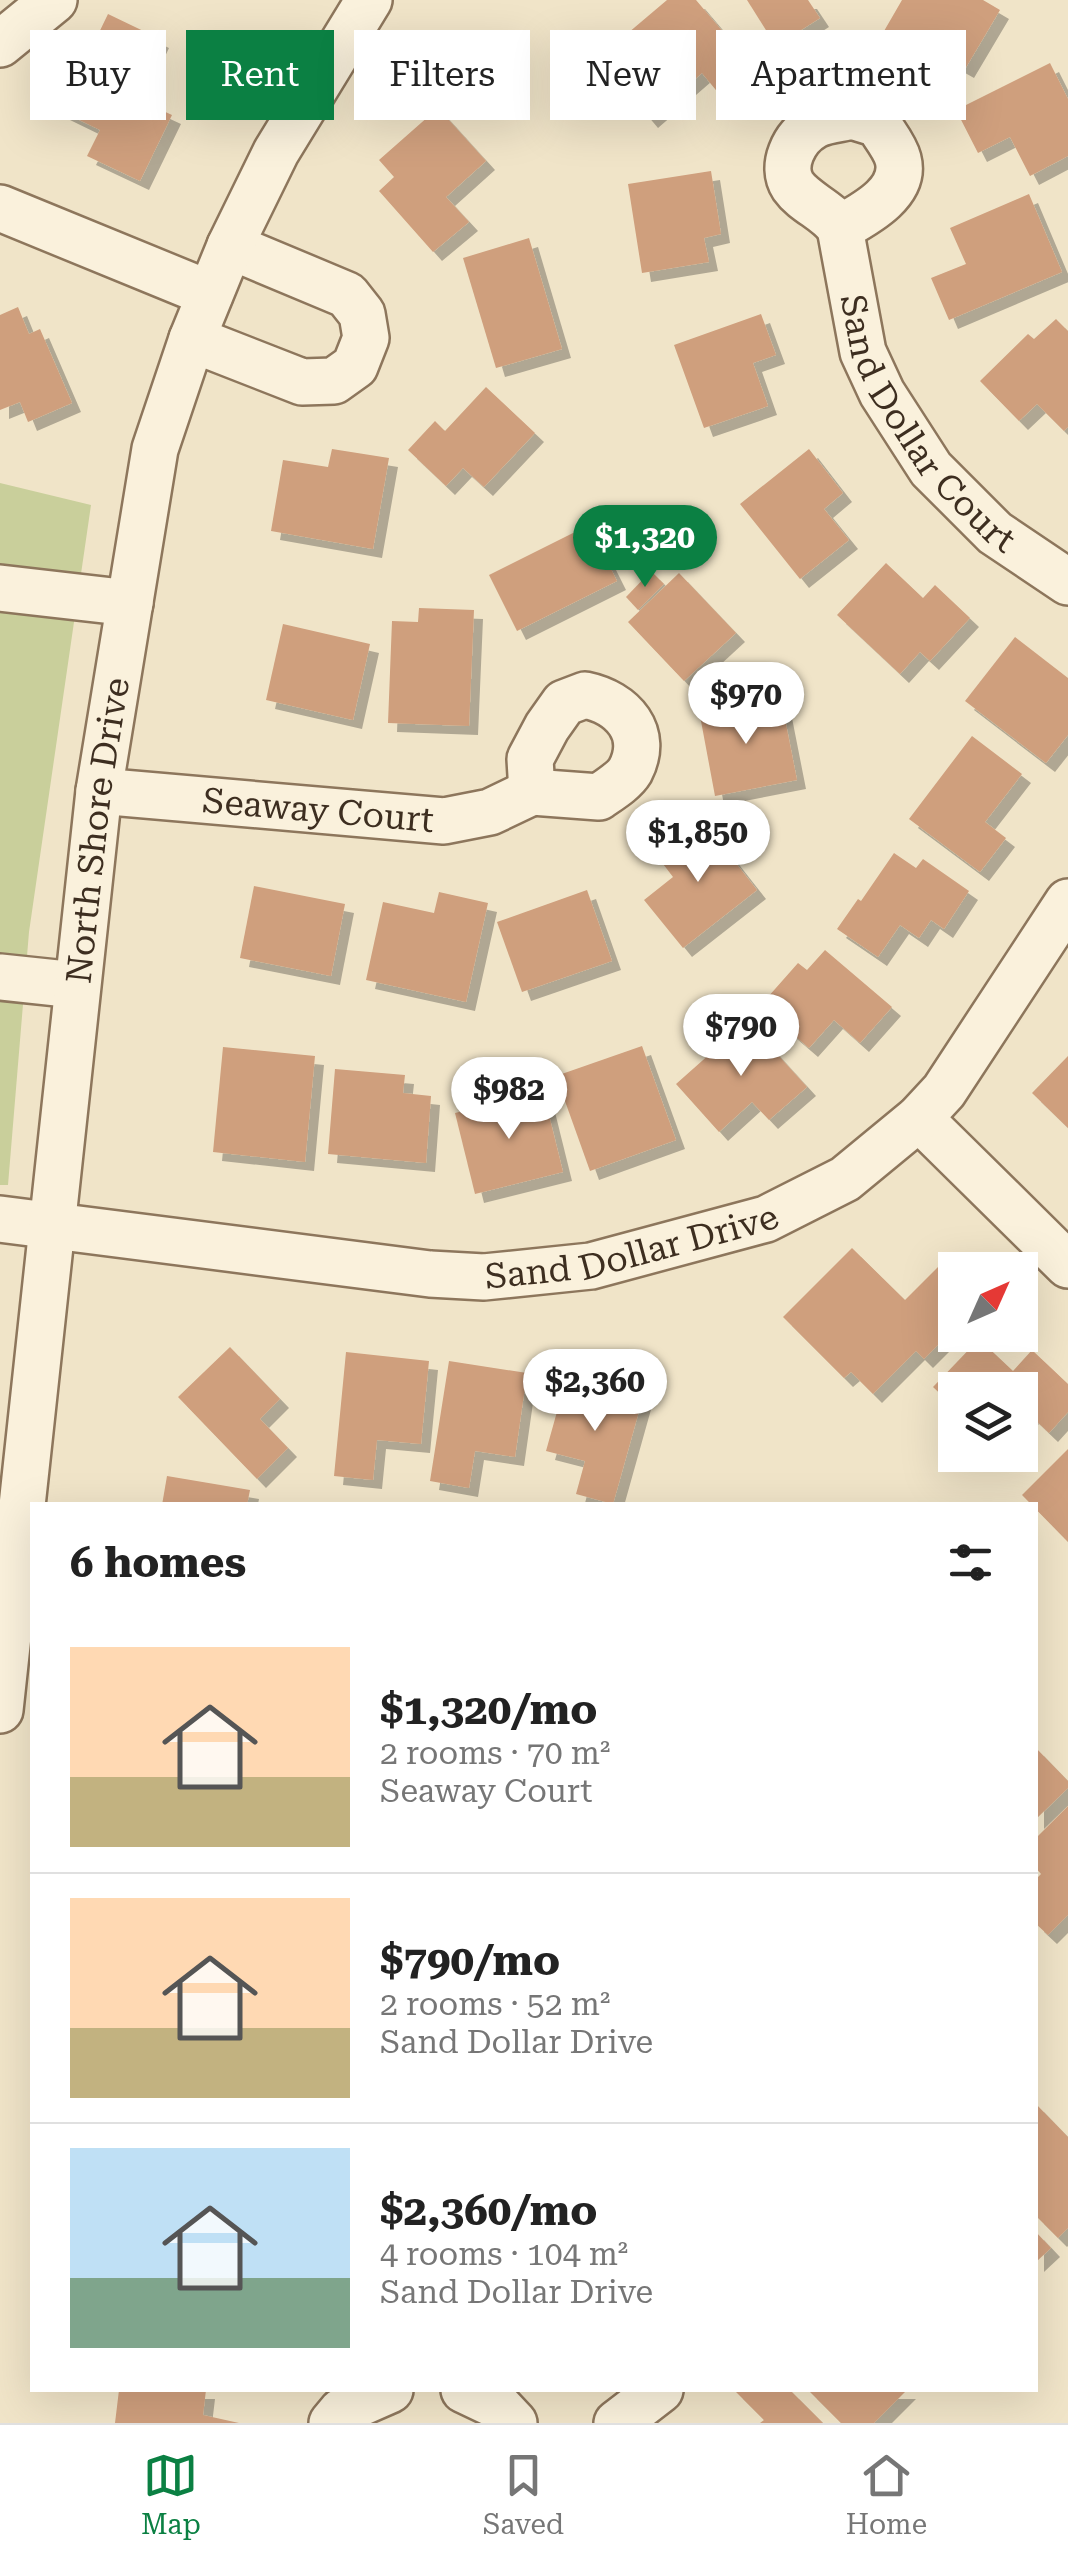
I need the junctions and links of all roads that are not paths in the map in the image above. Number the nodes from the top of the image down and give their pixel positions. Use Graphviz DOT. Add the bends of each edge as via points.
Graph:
graph roads {
  1 [pos="54,0"];
  2 [pos="369,0"];
  3 [pos="0,44"];
  4 [pos="0,208"];
  5 [pos="840,228"];
  6 [pos="230,246"];
  7 [pos="210,294"];
  8 [pos="192,338"];
  9 [pos="1068,582"];
  10 [pos="0,588"];
  11 [pos="130,603"];
  12 [pos="99,791"];
  13 [pos="532,792"];
  14 [pos="1068,902"];
  15 [pos="0,976"];
  16 [pos="76,985"];
  17 [pos="919,1118"];
  18 [pos="0,1219"];
  19 [pos="51,1225"];
  20 [pos="1068,1265"];
  21 [pos="0,1710"];
  22 [pos="384,2392"];
  23 [pos="468,2392"];
  24 [pos="657,2392"];
  25 [pos="335,2408"];
  26 [pos="514,2423"];
  27 [pos="616,2423"];
  1 -- 3 [label="street"];
  2 -- 6 [label="street, North Shore Drive" via="276,152"];
  4 -- 7 [label="street"];
  5 -- 9 [label="street, Sand Dollar Court" via="863,352 882,393 931,469 995,533"];
  6 -- 7 [label="street, North Shore Drive"];
  6 -- 8 [label="street" via="347,294 362,314 366,338 355,366 334,381 302,382"];
  7 -- 8 [label="street, North Shore Drive"];
  8 -- 11 [label="street, North Shore Drive" via="155,449"];
  10 -- 11 [label="street"];
  11 -- 12 [label="street, North Shore Drive"];
  12 -- 13 [label="street, Seaway Court" via="444,821 490,812"];
  12 -- 16 [label="street, North Shore Drive"];
  14 -- 17 [label="street, Sand Dollar Drive" via="944,1091"];
  15 -- 16 [label="street"];
  16 -- 19 [label="street, North Shore Drive"];
  17 -- 19 [label="street, Sand Dollar Drive" via="845,1179 766,1219 591,1266 484,1277 430,1274"];
  17 -- 20 [label="street"];
  18 -- 19 [label="street, Sand Dollar Drive"];
  19 -- 21 [label="street, North Shore Drive"];
  22 -- 25 [label="street"];
  23 -- 26 [label="street" via="498,2406"];
  24 -- 27 [label="street"];
}
